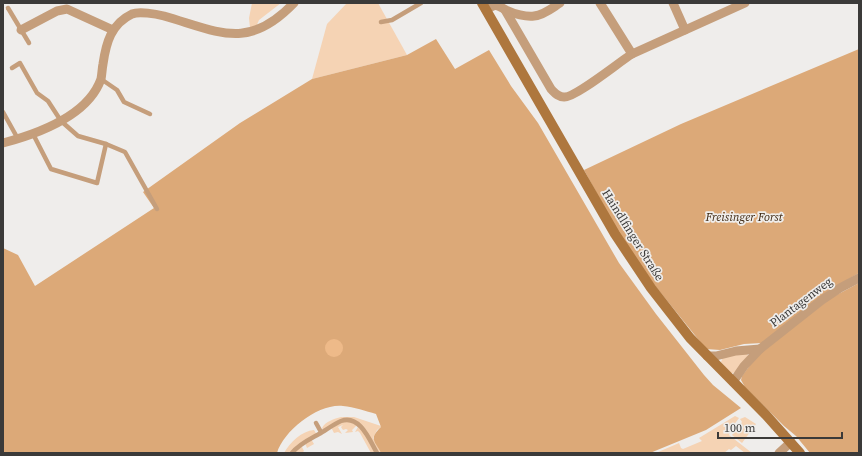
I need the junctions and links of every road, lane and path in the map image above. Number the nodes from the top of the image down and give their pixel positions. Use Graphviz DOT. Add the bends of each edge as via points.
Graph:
graph roads {
  1 [pos="294,3"];
  2 [pos="421,3"];
  3 [pos="560,3"];
  4 [pos="600,3"];
  5 [pos="673,3"];
  6 [pos="745,3"];
  7 [pos="488,5"];
  8 [pos="66,6"];
  9 [pos="8,8"];
  10 [pos="506,10"];
  11 [pos="381,22"];
  12 [pos="21,30"];
  13 [pos="113,30"];
  14 [pos="685,30"];
  15 [pos="29,43"];
  16 [pos="632,54"];
  17 [pos="12,68"];
  18 [pos="101,79"];
  19 [pos="3,112"];
  20 [pos="150,114"];
  21 [pos="61,121"];
  22 [pos="33,134"];
  23 [pos="18,139"];
  24 [pos="3,143"];
  25 [pos="106,144"];
  26 [pos="157,209"];
  27 [pos="859,278"];
  28 [pos="760,348"];
  29 [pos="707,356"];
  30 [pos="733,382"];
  31 [pos="316,423"];
  32 [pos="321,432"];
  33 [pos="791,442"];
  34 [pos="292,453"];
  35 [pos="377,453"];
  36 [pos="779,453"];
  37 [pos="800,453"];
  1 -- 13 [label="street" via="273,22 245,34 228,34 155,14 133,14"];
  2 -- 11 [label="lane" via="392,20"];
  3 -- 10 [label="street" via="534,16"];
  4 -- 16 [label="street"];
  5 -- 14 [label="street"];
  6 -- 14 [label="street"];
  7 -- 10 [label="street" via="500,6"];
  7 -- 29 [label="street, Haindlfinger Straße" via="630,257 669,312"];
  8 -- 12 [label="street"];
  8 -- 13 [label="street"];
  9 -- 12 [label="lane"];
  10 -- 16 [label="street" via="551,89 559,97 568,97"];
  12 -- 15 [label="lane"];
  13 -- 18 [label="street" via="106,47"];
  14 -- 16 [label="street"];
  17 -- 21 [label="lane" via="20,63 37,93 48,102"];
  18 -- 20 [label="lane" via="117,90 124,102"];
  18 -- 21 [label="street" via="93,94 81,107"];
  19 -- 23 [label="lane"];
  21 -- 22 [label="street"];
  21 -- 25 [label="lane" via="78,136"];
  22 -- 23 [label="street"];
  22 -- 25 [label="lane" via="51,169 96,183"];
  23 -- 24 [label="street"];
  25 -- 26 [label="lane" via="125,152"];
  27 -- 28 [label="street, Plantagenweg" via="828,296"];
  28 -- 29 [label="street"];
  28 -- 30 [label="street, Plantagenweg"];
  29 -- 30 [label="street, Haindlfinger Straße"];
  30 -- 33 [label="street, Haindlfinger Straße"];
  31 -- 32 [label="lane"];
  32 -- 34 [label="lane" via="299,445"];
  32 -- 35 [label="lane" via="341,421 352,421 363,429"];
  33 -- 36 [label="street"];
  33 -- 37 [label="street, Haindlfinger Straße"];
}
